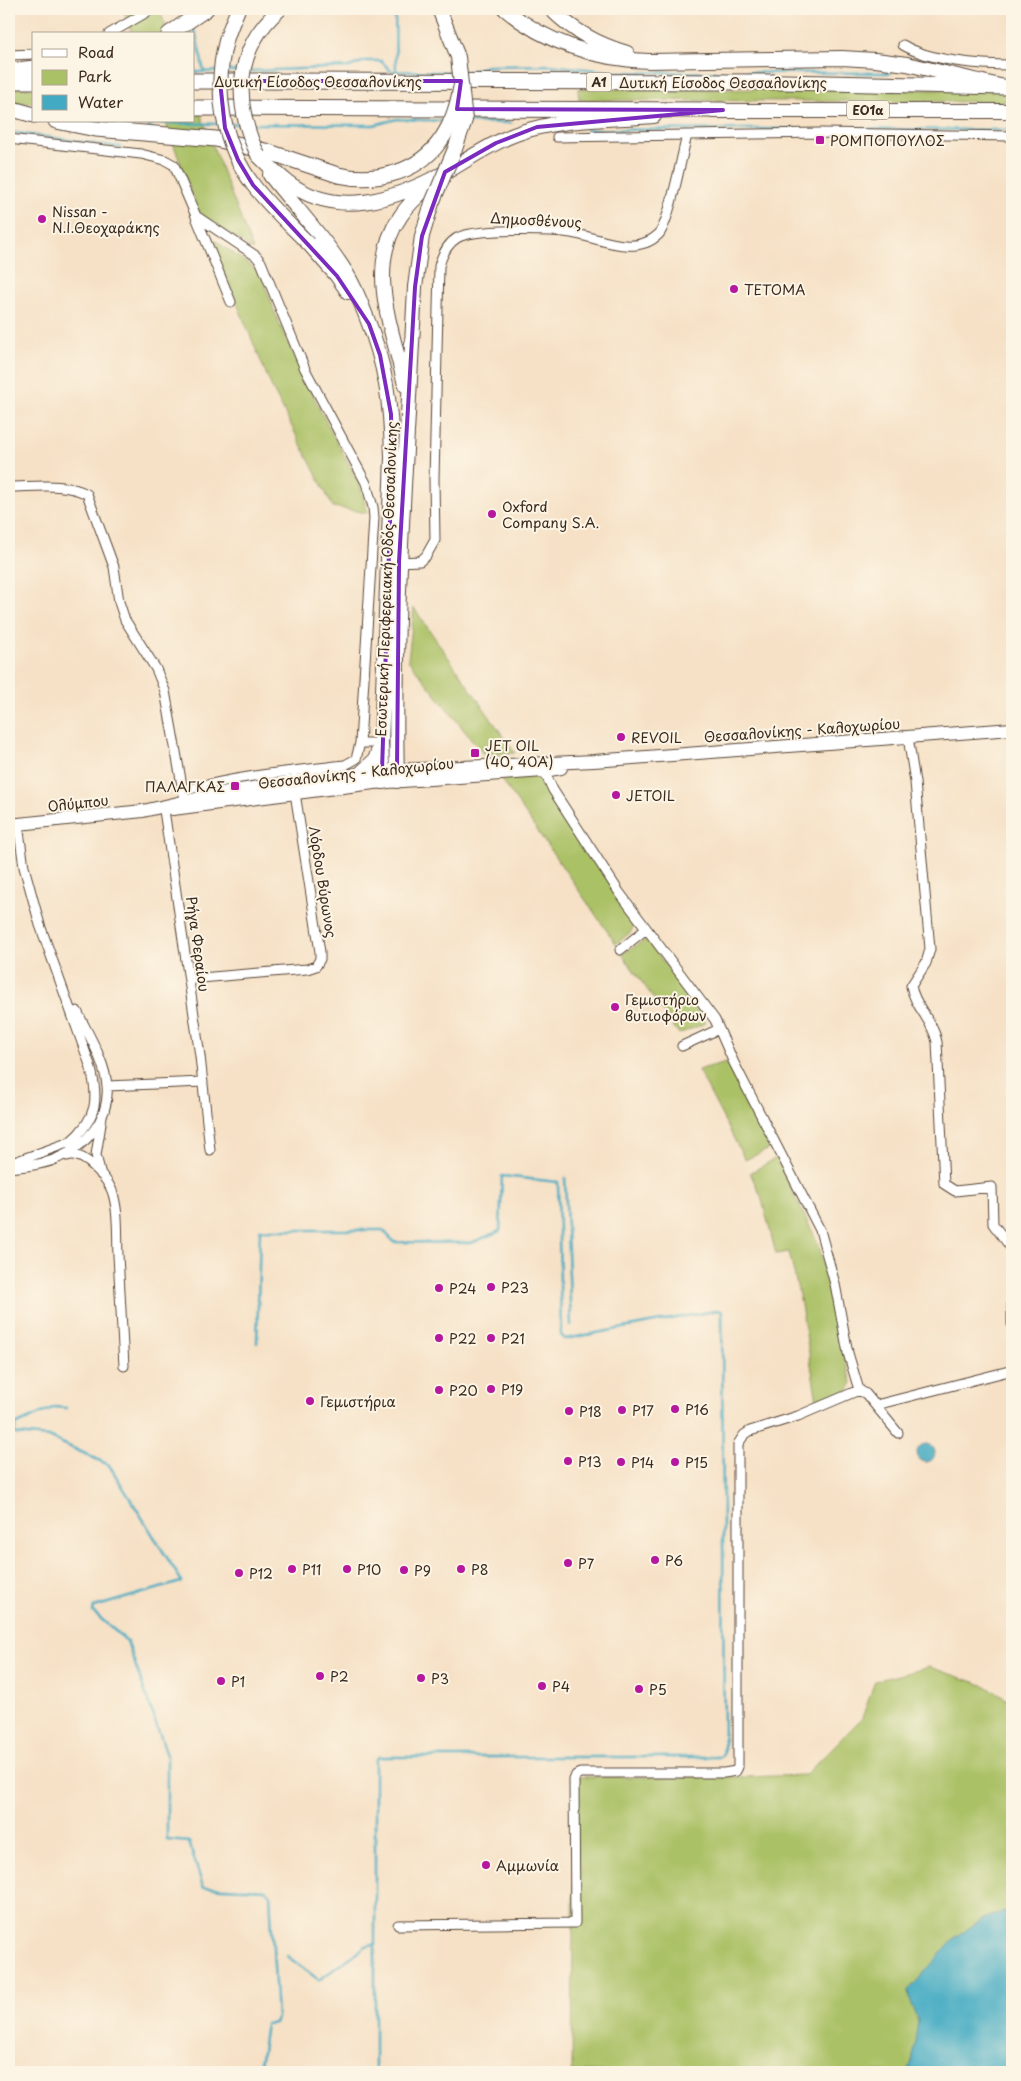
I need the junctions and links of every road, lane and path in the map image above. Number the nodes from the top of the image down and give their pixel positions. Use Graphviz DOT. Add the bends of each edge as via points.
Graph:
graph roads {
  1 [pos="152,9"];
  2 [pos="206,9"];
  3 [pos="238,9"];
  4 [pos="280,9"];
  5 [pos="440,9"];
  6 [pos="506,9"];
  7 [pos="551,9"];
  8 [pos="112,32"];
  9 [pos="172,32"];
  10 [pos="903,45"];
  11 [pos="9,55"];
  12 [pos="32,59"];
  13 [pos="663,60"];
  14 [pos="1012,65"];
  15 [pos="9,71"];
  16 [pos="9,81"];
  17 [pos="32,81"];
  18 [pos="195,81"];
  19 [pos="461,87"];
  20 [pos="1008,87"];
  21 [pos="9,108"];
  22 [pos="32,108"];
  23 [pos="195,108"];
  24 [pos="723,110"];
  25 [pos="1012,111"];
  26 [pos="32,115"];
  27 [pos="61,122"];
  28 [pos="687,136"];
  29 [pos="1012,136"];
  30 [pos="557,137"];
  31 [pos="9,139"];
  32 [pos="258,155"];
  33 [pos="443,173"];
  34 [pos="196,216"];
  35 [pos="230,302"];
  36 [pos="369,324"];
  37 [pos="409,418"];
  38 [pos="9,487"];
  39 [pos="399,562"];
  40 [pos="1012,729"];
  41 [pos="908,737"];
  42 [pos="360,743"];
  43 [pos="381,743"];
  44 [pos="594,761"];
  45 [pos="540,772"];
  46 [pos="361,773"];
  47 [pos="397,775"];
  48 [pos="382,777"];
  49 [pos="295,793"];
  50 [pos="185,800"];
  51 [pos="151,810"];
  52 [pos="164,810"];
  53 [pos="13,824"];
  54 [pos="646,929"];
  55 [pos="620,950"];
  56 [pos="189,979"];
  57 [pos="62,982"];
  58 [pos="719,1029"];
  59 [pos="682,1046"];
  60 [pos="203,1082"];
  61 [pos="107,1086"];
  62 [pos="102,1119"];
  63 [pos="83,1129"];
  64 [pos="70,1142"];
  65 [pos="81,1144"];
  66 [pos="210,1150"];
  67 [pos="96,1155"];
  68 [pos="57,1159"];
  69 [pos="89,1162"];
  70 [pos="9,1166"];
  71 [pos="101,1176"];
  72 [pos="1012,1249"];
  73 [pos="1012,1297"];
  74 [pos="1012,1324"];
  75 [pos="124,1366"];
  76 [pos="1012,1369"];
  77 [pos="859,1390"];
  78 [pos="876,1405"];
  79 [pos="898,1433"];
  80 [pos="398,1925"];
  1 -- 8 [label="street"];
  2 -- 9 [label="highway"];
  3 -- 36 [label="highway, bridge" via="227,40 220,81 226,128 238,160 253,185 337,276"];
  4 -- 32 [label="highway, Εσωτερική Περιφερειακή Οδός Θεσσαλονίκης, bridge" via="254,41 243,73 242,113"];
  5 -- 19 [label="highway, Εσωτερική Περιφερειακή Οδός Θεσσαλονίκης, bridge" via="458,57"];
  6 -- 13 [label="highway" via="535,30 591,52 634,60"];
  7 -- 13 [label="highway" via="579,32 614,48"];
  10 -- 14 [label="street" via="915,52 975,64"];
  11 -- 12 [label="street"];
  12 -- 15 [label="highway"];
  13 -- 20 [label="highway" via="842,58 883,61"];
  16 -- 17 [label="highway"];
  18 -- 20 [label="highway, Δυτική Είσοδος Θεσσαλονίκης / Α1" via="783,82"];
  19 -- 27 [label="highway, bridge" via="452,123 426,158 405,170 362,178 338,175 269,152 216,139 96,129"];
  19 -- 37 [label="highway, Εσωτερική Περιφερειακή Οδός Θεσσαλονίκης, bridge" via="465,120 422,236 415,286"];
  21 -- 22 [label="highway"];
  21 -- 26 [label="highway"];
  23 -- 24 [label="highway, Δυτική Είσοδος Θεσσαλονίκης / Α1"];
  24 -- 25 [label="highway, Δυτική Είσοδος Θεσσαλονίκης / ΕΟ1α"];
  24 -- 33 [label="highway" via="537,127 496,143"];
  28 -- 29 [label="street" via="821,133"];
  28 -- 30 [label="street"];
  28 -- 39 [label="street, Δημοσθένους" via="667,220 658,235 640,244 621,245 569,233 479,231 457,238 449,245 441,257 438,277 435,540 420,561"];
  31 -- 34 [label="street" via="141,154 168,161 178,170"];
  32 -- 33 [label="highway" via="302,192 340,203 377,200"];
  32 -- 36 [label="highway, Εσωτερική Περιφερειακή Οδός Θεσσαλονίκης" via="345,271 356,289"];
  33 -- 37 [label="highway" via="400,218 383,262 384,300 405,386"];
  34 -- 35 [label="street"];
  34 -- 42 [label="street" via="260,260 305,369 366,483 374,518"];
  36 -- 43 [label="highway, Εσωτερική Περιφερειακή Οδός Θεσσαλονίκης" via="380,355 391,414"];
  37 -- 39 [label="highway, Εσωτερική Περιφερειακή Οδός Θεσσαλονίκης"];
  38 -- 50 [label="street" via="66,488 87,494 114,567 125,620 156,668 165,691"];
  39 -- 47 [label="highway, Εσωτερική Περιφερειακή Οδός Θεσσαλονίκης"];
  40 -- 41 [label="main road, Θεσσαλονίκης - Καλοχωρίου"];
  41 -- 44 [label="main road, Θεσσαλονίκης - Καλοχωρίου"];
  41 -- 72 [label="street" via="930,949 912,986 913,996 934,1029 937,1042 944,1184 955,1191 992,1187 992,1224"];
  42 -- 43 [label="street"];
  42 -- 50 [label="street" via="356,759 345,765 258,776"];
  43 -- 46 [label="highway" via="375,760"];
  43 -- 48 [label="highway, Εσωτερική Περιφερειακή Οδός Θεσσαλονίκης"];
  44 -- 45 [label="main road, Θεσσαλονίκης - Καλοχωρίου"];
  44 -- 47 [label="main road, Θεσσαλονίκης - Καλοχωρίου" via="490,765"];
  45 -- 47 [label="main road, Θεσσαλονίκης - Καλοχωρίου"];
  45 -- 54 [label="street"];
  46 -- 48 [label="main road, Θεσσαλονίκης - Καλοχωρίου"];
  46 -- 50 [label="main road, Θεσσαλονίκης - Καλοχωρίου"];
  47 -- 48 [label="main road, Θεσσαλονίκης - Καλοχωρίου"];
  48 -- 49 [label="main road, Θεσσαλονίκης - Καλοχωρίου"];
  49 -- 50 [label="main road, Θεσσαλονίκης - Καλοχωρίου"];
  49 -- 56 [label="street, Λόρδου Βύρωνος" via="320,959 316,966 307,969"];
  50 -- 51 [label="main road"];
  50 -- 52 [label="main road, Θεσσαλονίκης - Καλοχωρίου"];
  51 -- 52 [label="main road, Θεσσαλονίκης - Καλοχωρίου"];
  51 -- 53 [label="main road, Ολύμπου"];
  52 -- 56 [label="street, Ρήγα Φεραίου"];
  53 -- 57 [label="street" via="40,925"];
  54 -- 55 [label="street"];
  54 -- 58 [label="street"];
  56 -- 60 [label="street, Ρήγα Φεραίου"];
  57 -- 61 [label="street" via="102,1064"];
  57 -- 63 [label="street" via="94,1081 96,1104"];
  58 -- 59 [label="street"];
  58 -- 77 [label="street" via="820,1230"];
  60 -- 61 [label="street"];
  60 -- 66 [label="street, Ρήγα Φεραίου"];
  61 -- 62 [label="street"];
  62 -- 65 [label="street"];
  62 -- 67 [label="street"];
  63 -- 64 [label="street"];
  63 -- 65 [label="street"];
  64 -- 65 [label="street"];
  64 -- 70 [label="street"];
  65 -- 67 [label="street"];
  65 -- 68 [label="street"];
  65 -- 69 [label="street"];
  67 -- 71 [label="street"];
  68 -- 69 [label="street" via="70,1154"];
  68 -- 70 [label="street"];
  69 -- 71 [label="street"];
  71 -- 75 [label="street" via="113,1193 115,1205"];
  73 -- 74 [label="street"];
  76 -- 78 [label="street"];
  77 -- 78 [label="street"];
  77 -- 80 [label="street" via="798,1416 750,1431 738,1444 736,1771 576,1775 575,1923"];
  78 -- 79 [label="street"];
}
